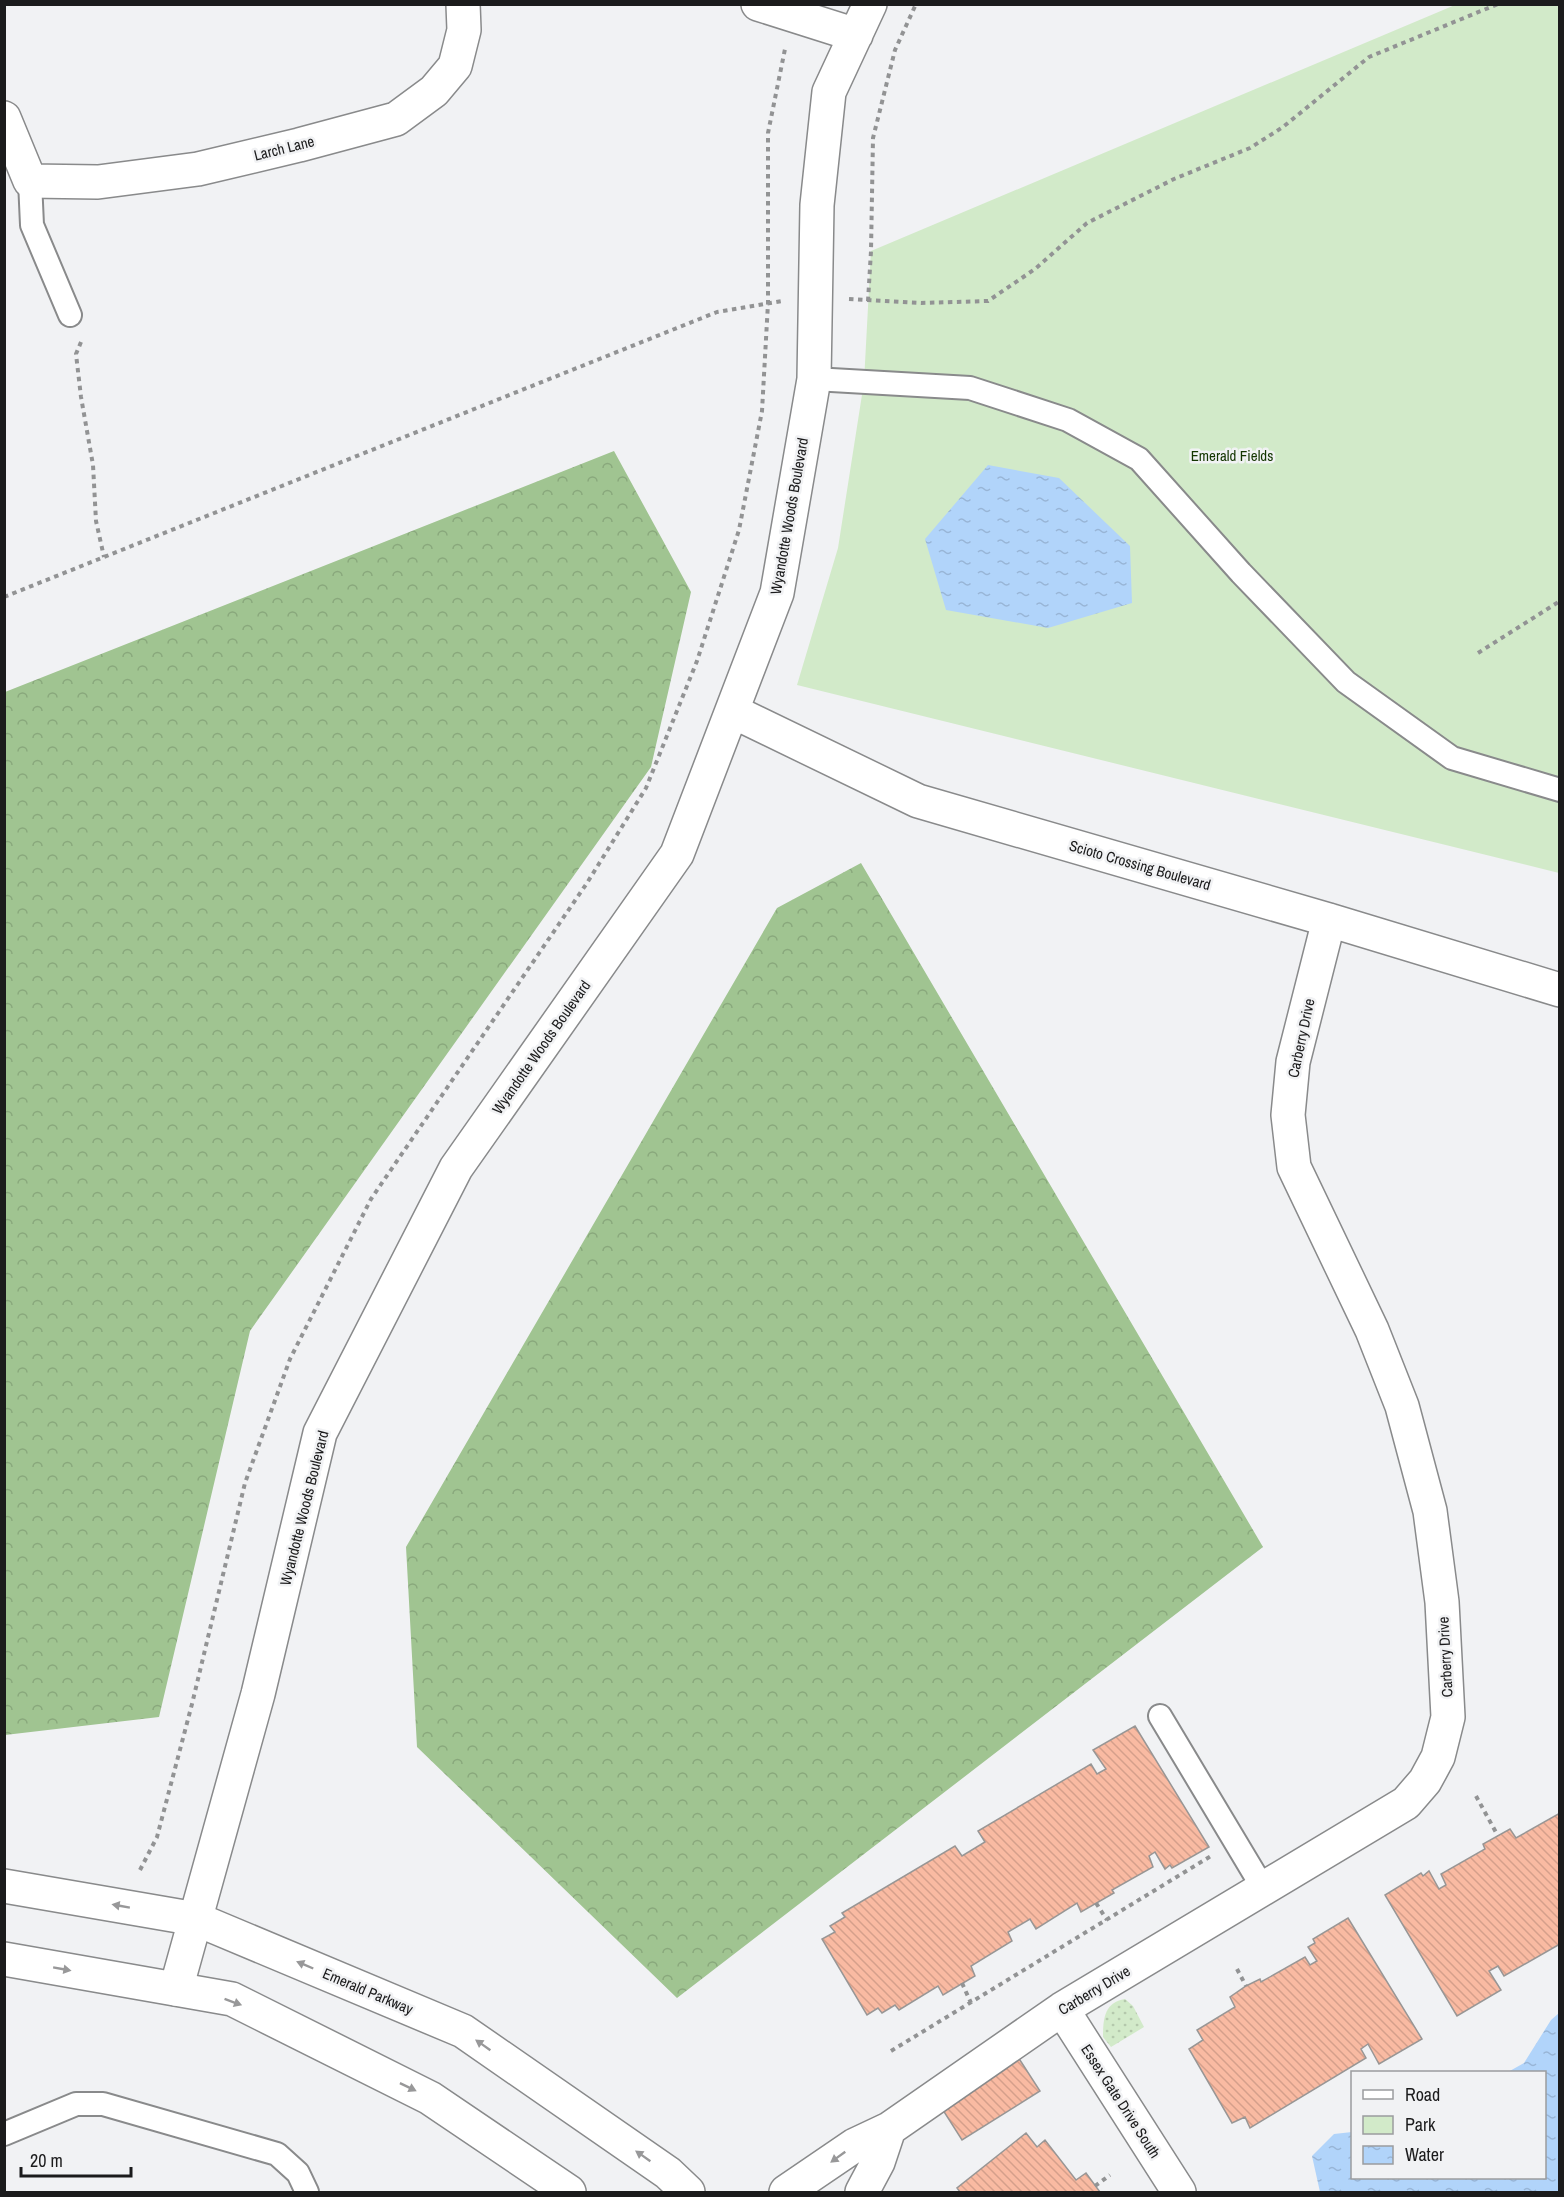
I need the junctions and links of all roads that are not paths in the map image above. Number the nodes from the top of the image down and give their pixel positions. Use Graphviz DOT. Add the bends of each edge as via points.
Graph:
graph roads {
  1 [pos="463,4"];
  2 [pos="758,4"];
  3 [pos="870,4"];
  4 [pos="841,22"];
  5 [pos="4,118"];
  6 [pos="30,181"];
  7 [pos="70,315"];
  8 [pos="814,380"];
  9 [pos="732,711"];
  10 [pos="1560,789"];
  11 [pos="1329,920"];
  12 [pos="1560,990"];
  13 [pos="1160,1716"];
  14 [pos="4,1886"];
  15 [pos="1263,1888"];
  16 [pos="196,1919"];
  17 [pos="4,1959"];
  18 [pos="176,1989"];
  19 [pos="1062,2009"];
  20 [pos="889,2129"];
  21 [pos="4,2134"];
  22 [pos="307,2193"];
  23 [pos="569,2193"];
  24 [pos="688,2193"];
  25 [pos="786,2193"];
  26 [pos="862,2193"];
  27 [pos="1179,2193"];
  1 -- 6 [label="street, Larch Lane" via="464,30 455,66 434,91 396,118 198,169 98,182"];
  2 -- 4 [label="street" via="796,16"];
  3 -- 4 [label="street, Wyandotte Woods Boulevard"];
  4 -- 8 [label="street, Wyandotte Woods Boulevard" via="817,205"];
  5 -- 6 [label="street"];
  6 -- 7 [label="lane" via="32,225"];
  8 -- 9 [label="street, Wyandotte Woods Boulevard" via="777,593"];
  8 -- 10 [label="lane" via="970,388 1068,420 1139,459 1346,682 1452,758"];
  9 -- 11 [label="street, Scioto Crossing Boulevard" via="918,801"];
  9 -- 16 [label="street, Wyandotte Woods Boulevard" via="677,854 456,1168 320,1433 258,1694"];
  11 -- 12 [label="street, Scioto Crossing Boulevard"];
  11 -- 15 [label="street, Carberry Drive" via="1293,1062 1288,1115 1294,1167 1372,1330 1402,1406 1430,1511 1442,1602 1448,1717 1438,1757 1406,1803"];
  13 -- 15 [label="lane"];
  16 -- 14 [label="street, Emerald Parkway, one-way"];
  15 -- 19 [label="street, Carberry Drive"];
  16 -- 18 [label="street, Wyandotte Woods Boulevard"];
  24 -- 16 [label="street, Emerald Parkway, one-way" via="668,2173 463,2031"];
  17 -- 18 [label="street, one-way"];
  18 -- 23 [label="street, one-way" via="232,2000 430,2098"];
  19 -- 20 [label="street, Carberry Drive"];
  19 -- 27 [label="street, Essex Gate Drive South"];
  20 -- 25 [label="street, Carberry Drive, one-way" via="855,2145"];
  20 -- 26 [label="street"];
  21 -- 22 [label="lane" via="76,2104 103,2104 277,2154 298,2173"];
}
